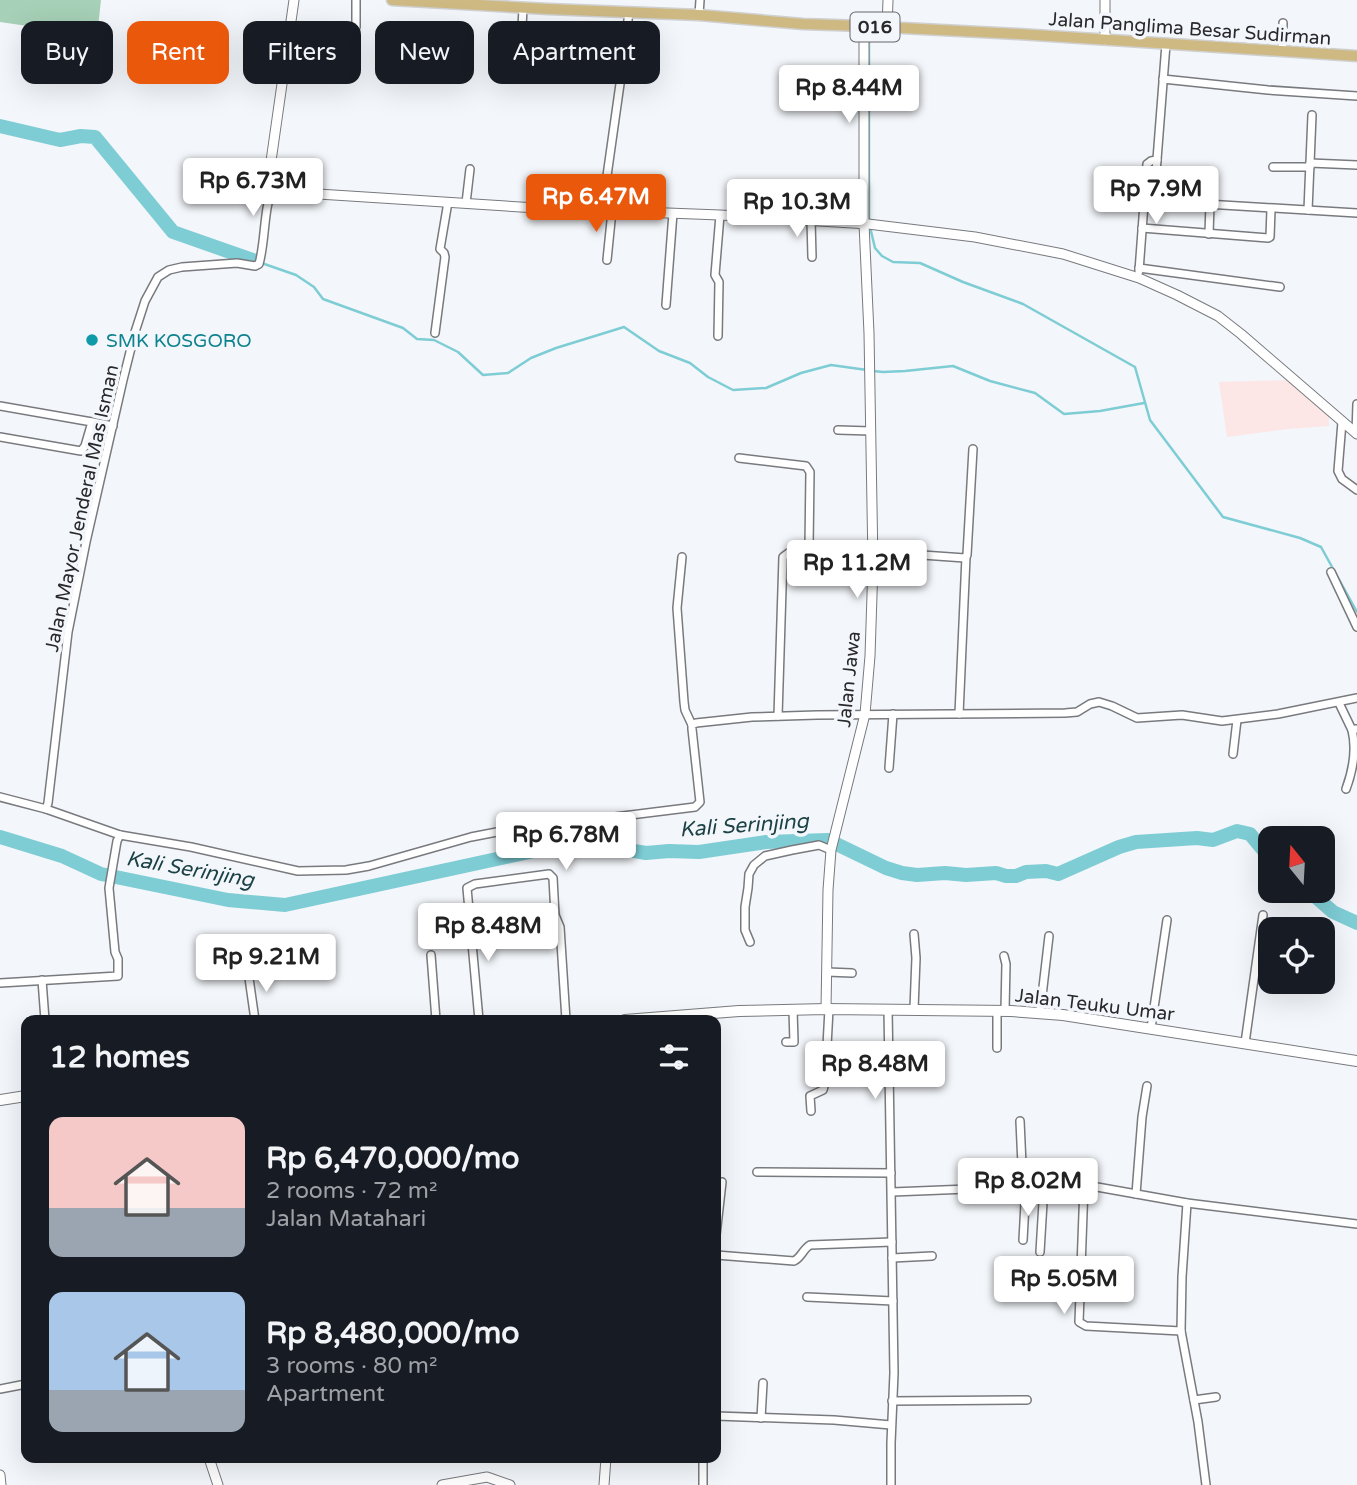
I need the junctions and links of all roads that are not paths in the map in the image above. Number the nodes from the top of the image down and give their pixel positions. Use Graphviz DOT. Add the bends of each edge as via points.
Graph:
graph roads {
  1 [pos="294,0"];
  2 [pos="356,0"];
  3 [pos="392,0"];
  4 [pos="700,0"];
  5 [pos="888,0"];
  6 [pos="1105,0"];
  7 [pos="523,8"];
  8 [pos="628,12"];
  9 [pos="699,15"];
  10 [pos="355,21"];
  11 [pos="522,21"];
  12 [pos="1283,23"];
  13 [pos="864,26"];
  14 [pos="887,27"];
  15 [pos="1105,40"];
  16 [pos="1166,44"];
  17 [pos="1282,51"];
  18 [pos="1357,56"];
  19 [pos="1163,79"];
  20 [pos="1357,96"];
  21 [pos="1312,114"];
  22 [pos="1157,160"];
  23 [pos="1310,165"];
  24 [pos="1357,165"];
  25 [pos="1273,167"];
  26 [pos="470,169"];
  27 [pos="274,185"];
  28 [pos="448,202"];
  29 [pos="466,203"];
  30 [pos="1210,204"];
  31 [pos="1271,209"];
  32 [pos="1308,210"];
  33 [pos="607,211"];
  34 [pos="673,212"];
  35 [pos="1357,213"];
  36 [pos="720,215"];
  37 [pos="811,220"];
  38 [pos="869,224"];
  39 [pos="1142,228"];
  40 [pos="1209,233"];
  41 [pos="812,257"];
  42 [pos="607,260"];
  43 [pos="1139,273"];
  44 [pos="1280,287"];
  45 [pos="666,305"];
  46 [pos="435,333"];
  47 [pos="718,336"];
  48 [pos="1357,404"];
  49 [pos="0,406"];
  50 [pos="92,422"];
  51 [pos="1342,422"];
  52 [pos="113,426"];
  53 [pos="838,430"];
  54 [pos="871,431"];
  55 [pos="1357,433"];
  56 [pos="0,438"];
  57 [pos="973,449"];
  58 [pos="738,458"];
  59 [pos="1357,490"];
  60 [pos="809,547"];
  61 [pos="873,552"];
  62 [pos="682,557"];
  63 [pos="966,557"];
  64 [pos="1331,572"];
  65 [pos="1357,627"];
  66 [pos="1357,698"];
  67 [pos="1339,703"];
  68 [pos="865,713"];
  69 [pos="893,714"];
  70 [pos="959,715"];
  71 [pos="778,716"];
  72 [pos="1237,720"];
  73 [pos="692,725"];
  74 [pos="1355,730"];
  75 [pos="1233,754"];
  76 [pos="889,768"];
  77 [pos="1346,789"];
  78 [pos="0,797"];
  79 [pos="46,809"];
  80 [pos="118,838"];
  81 [pos="832,849"];
  82 [pos="1263,915"];
  83 [pos="1167,920"];
  84 [pos="914,934"];
  85 [pos="1049,936"];
  86 [pos="750,942"];
  87 [pos="431,955"];
  88 [pos="1004,956"];
  89 [pos="248,971"];
  90 [pos="827,972"];
  91 [pos="852,973"];
  92 [pos="42,980"];
  93 [pos="0,983"];
  94 [pos="828,1009"];
  95 [pos="888,1009"];
  96 [pos="914,1009"];
  97 [pos="793,1010"];
  98 [pos="1001,1010"];
  99 [pos="1040,1013"];
  100 [pos="45,1015"];
  101 [pos="254,1015"];
  102 [pos="436,1015"];
  103 [pos="479,1015"];
  104 [pos="566,1015"];
  105 [pos="697,1015"];
  106 [pos="1152,1028"];
  107 [pos="786,1042"];
  108 [pos="1245,1043"];
  109 [pos="997,1048"];
  110 [pos="1357,1060"];
  111 [pos="1147,1086"];
  112 [pos="21,1097"];
  113 [pos="0,1100"];
  114 [pos="811,1111"];
  115 [pos="1020,1121"];
  116 [pos="757,1172"];
  117 [pos="891,1173"];
  118 [pos="722,1182"];
  119 [pos="1024,1186"];
  120 [pos="1044,1186"];
  121 [pos="1084,1186"];
  122 [pos="721,1191"];
  123 [pos="892,1192"];
  124 [pos="1136,1194"];
  125 [pos="1187,1203"];
  126 [pos="1357,1224"];
  127 [pos="1023,1240"];
  128 [pos="892,1242"];
  129 [pos="1040,1252"];
  130 [pos="721,1255"];
  131 [pos="932,1256"];
  132 [pos="892,1258"];
  133 [pos="807,1297"];
  134 [pos="893,1301"];
  135 [pos="1181,1331"];
  136 [pos="763,1383"];
  137 [pos="21,1385"];
  138 [pos="0,1390"];
  139 [pos="1216,1397"];
  140 [pos="1027,1400"];
  141 [pos="1194,1400"];
  142 [pos="892,1401"];
  143 [pos="721,1416"];
  144 [pos="761,1418"];
  145 [pos="891,1425"];
  146 [pos="211,1463"];
  147 [pos="606,1463"];
  148 [pos="703,1463"];
  149 [pos="0,1475"];
  150 [pos="1,1485"];
  151 [pos="218,1485"];
  152 [pos="442,1485"];
  153 [pos="510,1485"];
  154 [pos="604,1485"];
  155 [pos="703,1485"];
  156 [pos="891,1485"];
  157 [pos="1206,1485"];
  1 -- 27 [label="street" via="271,161"];
  2 -- 10 [label="street"];
  3 -- 7 [label="main road, Jalan Panglima Besar Sudirman / 016"];
  4 -- 9 [label="street"];
  5 -- 14 [label="street"];
  6 -- 15 [label="street"];
  7 -- 8 [label="main road, Jalan Panglima Besar Sudirman / 016"];
  7 -- 11 [label="street"];
  8 -- 9 [label="main road, Jalan Panglima Besar Sudirman / 016"];
  8 -- 33 [label="street"];
  9 -- 13 [label="main road, Jalan Panglima Besar Sudirman / 016"];
  12 -- 17 [label="street"];
  13 -- 14 [label="main road, Jalan Panglima Besar Sudirman / 016"];
  13 -- 38 [label="street, Jalan Jawa"];
  14 -- 15 [label="main road, Jalan Panglima Besar Sudirman / 016"];
  15 -- 16 [label="main road, Jalan Panglima Besar Sudirman / 016"];
  16 -- 17 [label="main road, Jalan Panglima Besar Sudirman / 016"];
  16 -- 19 [label="street"];
  17 -- 18 [label="main road, Jalan Panglima Besar Sudirman / 016"];
  19 -- 20 [label="street"];
  19 -- 22 [label="street"];
  21 -- 23 [label="street"];
  22 -- 30 [label="street" via="1156,201"];
  22 -- 39 [label="street" via="1147,164"];
  23 -- 24 [label="street"];
  23 -- 25 [label="street"];
  23 -- 32 [label="street"];
  26 -- 29 [label="street"];
  27 -- 28 [label="street" via="287,192"];
  27 -- 52 [label="street, Jalan Mayor Jenderal Mas Isman" via="255,266 182,267 158,277 135,332"];
  28 -- 29 [label="street"];
  28 -- 46 [label="street"];
  29 -- 33 [label="street"];
  30 -- 31 [label="street"];
  30 -- 40 [label="street"];
  31 -- 32 [label="street"];
  31 -- 40 [label="street" via="1268,238"];
  32 -- 35 [label="street"];
  33 -- 34 [label="street"];
  33 -- 42 [label="street"];
  34 -- 36 [label="street"];
  34 -- 45 [label="street"];
  36 -- 37 [label="street"];
  36 -- 47 [label="street" via="715,275 719,282"];
  37 -- 38 [label="street"];
  37 -- 41 [label="street"];
  38 -- 43 [label="street" via="1020,245"];
  38 -- 54 [label="street, Jalan Jawa"];
  39 -- 40 [label="street"];
  39 -- 43 [label="street"];
  43 -- 44 [label="street"];
  43 -- 51 [label="street" via="1218,316"];
  48 -- 55 [label="street"];
  49 -- 50 [label="street"];
  50 -- 52 [label="street"];
  50 -- 56 [label="street" via="81,451"];
  51 -- 55 [label="street"];
  51 -- 59 [label="street" via="1338,471"];
  52 -- 79 [label="street, Jalan Mayor Jenderal Mas Isman" via="68,632"];
  53 -- 54 [label="street"];
  54 -- 61 [label="street, Jalan Jawa"];
  57 -- 63 [label="street"];
  58 -- 60 [label="street" via="806,466 810,472"];
  60 -- 61 [label="street"];
  60 -- 71 [label="street" via="791,551 782,561"];
  61 -- 63 [label="street"];
  61 -- 68 [label="street, Jalan Jawa"];
  62 -- 73 [label="street" via="677,608 685,710"];
  63 -- 70 [label="street"];
  64 -- 65 [label="street"];
  66 -- 67 [label="street"];
  67 -- 72 [label="street"];
  67 -- 74 [label="street"];
  68 -- 69 [label="street"];
  68 -- 71 [label="street"];
  68 -- 81 [label="street, Jalan Jawa"];
  69 -- 70 [label="street"];
  69 -- 76 [label="street"];
  70 -- 72 [label="street" via="1071,713 1099,702 1137,718"];
  71 -- 73 [label="street"];
  72 -- 75 [label="street"];
  73 -- 80 [label="street" via="700,802 693,807 502,831 346,870 298,871 191,847"];
  74 -- 77 [label="street"];
  78 -- 79 [label="street"];
  79 -- 80 [label="street"];
  80 -- 92 [label="street" via="109,888 118,976"];
  81 -- 86 [label="street" via="819,845 792,850 765,856 754,865 745,906"];
  81 -- 90 [label="street, Jalan Jawa"];
  82 -- 108 [label="street"];
  83 -- 106 [label="street"];
  84 -- 96 [label="street"];
  85 -- 99 [label="street"];
  87 -- 102 [label="street"];
  88 -- 98 [label="street"];
  89 -- 101 [label="street"];
  90 -- 91 [label="street"];
  90 -- 94 [label="street, Jalan Jawa"];
  92 -- 93 [label="street"];
  92 -- 100 [label="street"];
  94 -- 95 [label="main road, Jalan Teuku Umar"];
  94 -- 97 [label="main road, Jalan Teuku Umar"];
  94 -- 114 [label="street" via="825,1083 823,1090 810,1096"];
  95 -- 96 [label="main road, Jalan Teuku Umar"];
  95 -- 117 [label="street"];
  96 -- 98 [label="main road, Jalan Teuku Umar"];
  97 -- 105 [label="main road, Jalan Teuku Umar"];
  97 -- 107 [label="street" via="794,1042"];
  98 -- 99 [label="main road, Jalan Teuku Umar"];
  98 -- 109 [label="street"];
  99 -- 106 [label="main road, Jalan Teuku Umar"];
  103 -- 104 [label="street" via="467,888 549,874 561,927"];
  106 -- 108 [label="main road, Jalan Teuku Umar"];
  108 -- 110 [label="main road, Jalan Teuku Umar"];
  111 -- 124 [label="street"];
  112 -- 113 [label="main road"];
  115 -- 119 [label="street"];
  116 -- 117 [label="street"];
  117 -- 123 [label="street"];
  118 -- 122 [label="street"];
  119 -- 120 [label="street"];
  119 -- 123 [label="street"];
  119 -- 127 [label="street"];
  120 -- 121 [label="street"];
  120 -- 129 [label="street"];
  121 -- 124 [label="street"];
  121 -- 135 [label="street" via="1079,1322"];
  123 -- 128 [label="street"];
  124 -- 125 [label="street"];
  125 -- 126 [label="street"];
  125 -- 135 [label="street"];
  128 -- 130 [label="street" via="810,1245 794,1261"];
  128 -- 132 [label="street"];
  131 -- 132 [label="street"];
  132 -- 134 [label="street"];
  133 -- 134 [label="street"];
  134 -- 142 [label="street"];
  135 -- 141 [label="street"];
  136 -- 144 [label="street"];
  137 -- 138 [label="street"];
  139 -- 141 [label="street"];
  140 -- 142 [label="street"];
  141 -- 157 [label="street"];
  142 -- 145 [label="street"];
  143 -- 144 [label="street"];
  144 -- 145 [label="street"];
  145 -- 156 [label="street"];
  146 -- 151 [label="street"];
  147 -- 154 [label="street"];
  148 -- 155 [label="street"];
  149 -- 150 [label="street"];
  152 -- 153 [label="street" via="487,1477"];
}
